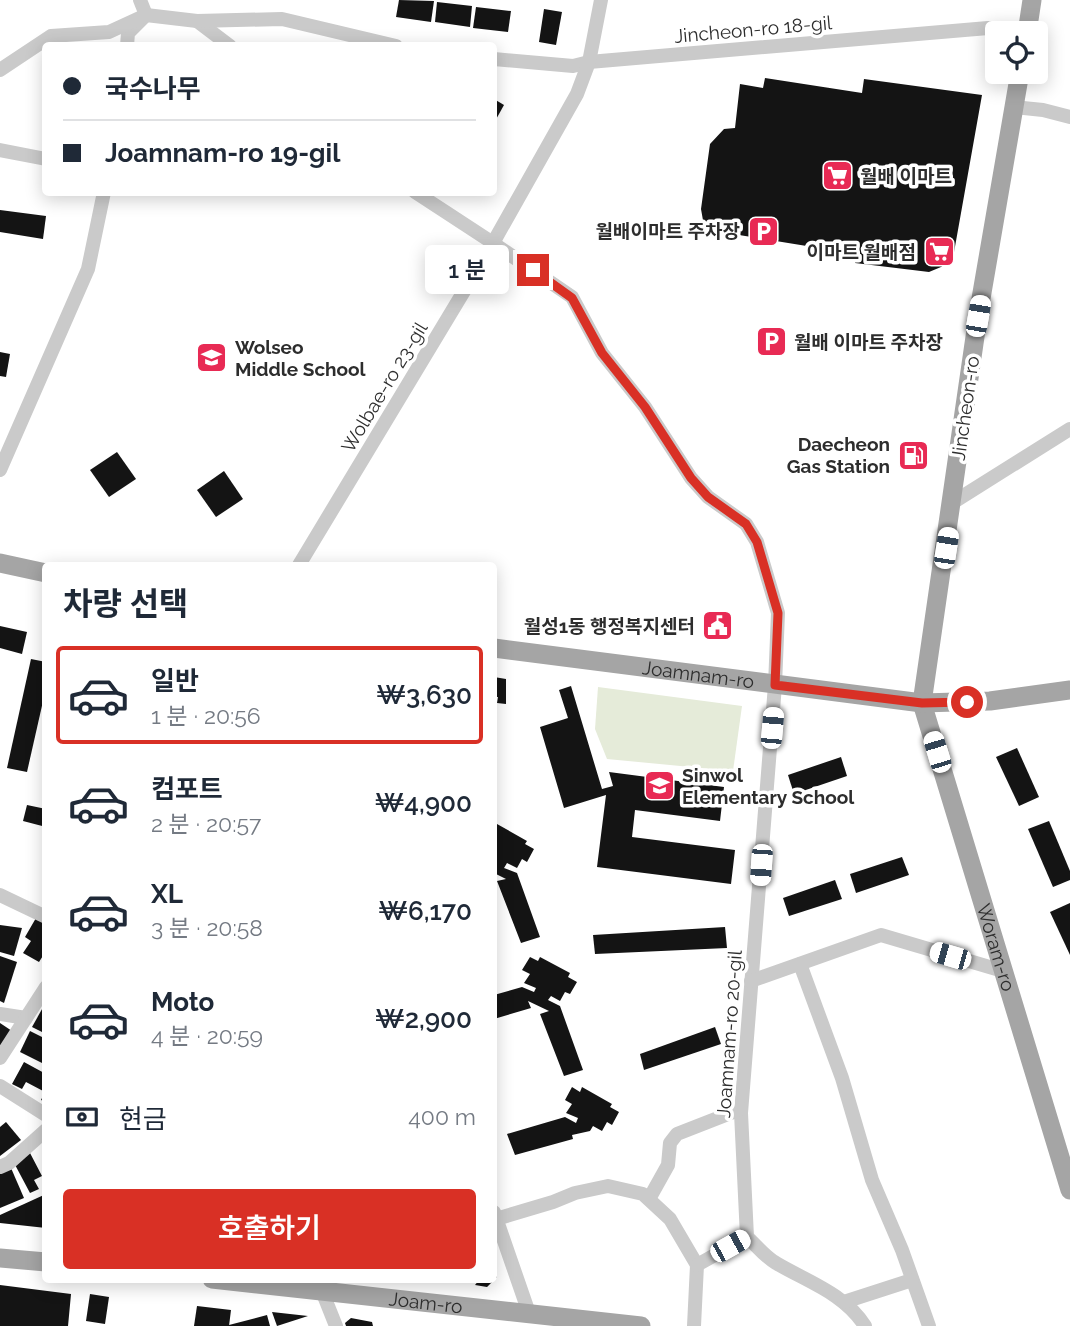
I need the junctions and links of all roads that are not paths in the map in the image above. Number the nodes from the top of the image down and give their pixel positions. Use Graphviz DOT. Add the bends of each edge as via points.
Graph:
graph roads {
  1 [pos="140,0"];
  2 [pos="601,0"];
  3 [pos="1032,0"];
  4 [pos="146,15"];
  5 [pos="197,21"];
  6 [pos="1029,21"];
  7 [pos="985,28"];
  8 [pos="127,42"];
  9 [pos="225,42"];
  10 [pos="379,42"];
  11 [pos="497,59"];
  12 [pos="589,62"];
  13 [pos="0,70"];
  14 [pos="1018,84"];
  15 [pos="1014,107"];
  16 [pos="1070,117"];
  17 [pos="0,150"];
  18 [pos="42,158"];
  19 [pos="103,196"];
  20 [pos="421,196"];
  21 [pos="494,243"];
  22 [pos="1070,429"];
  23 [pos="0,470"];
  24 [pos="952,503"];
  25 [pos="301,562"];
  26 [pos="0,563"];
  27 [pos="42,572"];
  28 [pos="497,648"];
  29 [pos="775,685"];
  30 [pos="1070,690"];
  31 [pos="922,703"];
  32 [pos="0,895"];
  33 [pos="42,915"];
  34 [pos="800,964"];
  35 [pos="1003,971"];
  36 [pos="751,981"];
  37 [pos="42,993"];
  38 [pos="0,1014"];
  39 [pos="26,1018"];
  40 [pos="0,1058"];
  41 [pos="0,1086"];
  42 [pos="741,1109"];
  43 [pos="42,1112"];
  44 [pos="42,1134"];
  45 [pos="0,1167"];
  46 [pos="1070,1190"];
  47 [pos="649,1199"];
  48 [pos="497,1215"];
  49 [pos="497,1221"];
  50 [pos="747,1237"];
  51 [pos="0,1258"];
  52 [pos="42,1262"];
  53 [pos="697,1265"];
  54 [pos="912,1280"];
  55 [pos="249,1283"];
  56 [pos="322,1291"];
  57 [pos="844,1302"];
  58 [pos="528,1313"];
  59 [pos="336,1326"];
  60 [pos="641,1326"];
  61 [pos="694,1326"];
  62 [pos="865,1326"];
  63 [pos="929,1326"];
  1 -- 4 [label="street"];
  2 -- 12 [label="street, Wolbae-ro 23-gil"];
  3 -- 6 [label="main road"];
  4 -- 5 [label="street"];
  4 -- 8 [label="street" via="128,33"];
  4 -- 13 [label="street" via="108,32 51,36"];
  5 -- 9 [label="street"];
  5 -- 10 [label="street" via="282,19"];
  7 -- 12 [label="street, Jincheon-ro 18-gil"];
  11 -- 12 [label="street, Jincheon-ro 18-gil" via="573,66"];
  12 -- 21 [label="street, Wolbae-ro 23-gil" via="577,94"];
  14 -- 15 [label="main road, Jincheon-ro"];
  15 -- 16 [label="street"];
  15 -- 24 [label="main road, Jincheon-ro"];
  17 -- 18 [label="street"];
  19 -- 23 [label="street" via="88,268"];
  20 -- 21 [label="street, Joamnam-ro 20-gil"];
  21 -- 25 [label="street, Wolbae-ro 23-gil"];
  21 -- 29 [label="street, Joamnam-ro 20-gil" via="572,298 602,353 645,407 691,478 708,497 746,524 757,542 778,613"];
  22 -- 24 [label="street"];
  24 -- 31 [label="main road, Jincheon-ro"];
  26 -- 27 [label="main road"];
  28 -- 29 [label="main road, Joamnam-ro"];
  29 -- 31 [label="main road, Joamnam-ro"];
  29 -- 36 [label="street, Joamnam-ro 20-gil"];
  30 -- 31 [label="main road, Joamnam-ro" via="990,701"];
  31 -- 35 [label="main road, Woram-ro"];
  32 -- 33 [label="street"];
  34 -- 35 [label="street" via="881,935"];
  34 -- 36 [label="street"];
  34 -- 54 [label="street" via="842,1078 872,1180"];
  35 -- 46 [label="main road, Woram-ro"];
  36 -- 42 [label="street, Joamnam-ro 20-gil"];
  37 -- 39 [label="street"];
  38 -- 39 [label="street"];
  39 -- 40 [label="street"];
  41 -- 43 [label="street"];
  42 -- 47 [label="street" via="677,1134 670,1143 668,1166"];
  42 -- 50 [label="street, Joamnam-ro 20-gil"];
  44 -- 45 [label="street"];
  47 -- 48 [label="street" via="608,1186"];
  47 -- 53 [label="street" via="670,1219"];
  49 -- 58 [label="street"];
  50 -- 53 [label="street"];
  50 -- 57 [label="street" via="772,1261"];
  51 -- 52 [label="main road"];
  53 -- 61 [label="street"];
  54 -- 57 [label="street"];
  54 -- 63 [label="street"];
  55 -- 56 [label="main road, Joam-ro"];
  56 -- 58 [label="main road, Joam-ro"];
  56 -- 59 [label="street"];
  57 -- 62 [label="street"];
  58 -- 60 [label="main road, Joam-ro"];
}
